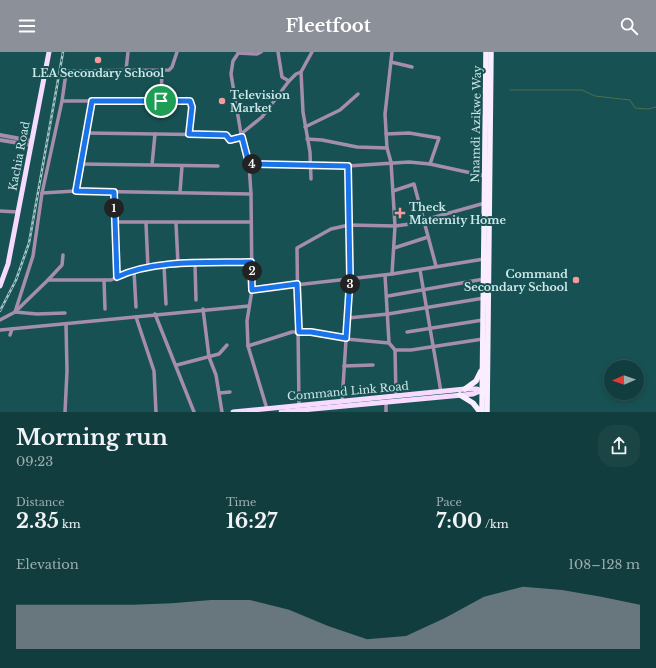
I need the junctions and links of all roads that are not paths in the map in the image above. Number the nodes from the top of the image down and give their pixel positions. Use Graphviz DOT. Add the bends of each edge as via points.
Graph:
graph roads {
  1 [pos="49,52"];
  2 [pos="128,52"];
  3 [pos="177,52"];
  4 [pos="261,52"];
  5 [pos="278,52"];
  6 [pos="312,52"];
  7 [pos="392,52"];
  8 [pos="486,52"];
  9 [pos="491,52"];
  10 [pos="239,53"];
  11 [pos="391,62"];
  12 [pos="412,67"];
  13 [pos="126,70"];
  14 [pos="162,70"];
  15 [pos="301,72"];
  16 [pos="289,81"];
  17 [pos="358,94"];
  18 [pos="62,101"];
  19 [pos="92,101"];
  20 [pos="161,101"];
  21 [pos="305,127"];
  22 [pos="86,133"];
  23 [pos="155,134"];
  24 [pos="189,134"];
  25 [pos="386,134"];
  26 [pos="0,135"];
  27 [pos="242,136"];
  28 [pos="307,139"];
  29 [pos="0,140"];
  30 [pos="32,143"];
  31 [pos="387,148"];
  32 [pos="391,162"];
  33 [pos="81,164"];
  34 [pos="249,164"];
  35 [pos="311,164"];
  36 [pos="430,164"];
  37 [pos="152,165"];
  38 [pos="182,166"];
  39 [pos="218,166"];
  40 [pos="348,166"];
  41 [pos="485,176"];
  42 [pos="311,179"];
  43 [pos="76,191"];
  44 [pos="393,191"];
  45 [pos="114,192"];
  46 [pos="180,192"];
  47 [pos="42,193"];
  48 [pos="251,194"];
  49 [pos="485,204"];
  50 [pos="0,211"];
  51 [pos="18,212"];
  52 [pos="424,220"];
  53 [pos="115,222"];
  54 [pos="250,222"];
  55 [pos="146,223"];
  56 [pos="176,223"];
  57 [pos="349,225"];
  58 [pos="395,226"];
  59 [pos="428,237"];
  60 [pos="394,248"];
  61 [pos="63,254"];
  62 [pos="484,259"];
  63 [pos="251,262"];
  64 [pos="178,264"];
  65 [pos="195,264"];
  66 [pos="164,266"];
  67 [pos="436,266"];
  68 [pos="148,268"];
  69 [pos="420,270"];
  70 [pos="134,271"];
  71 [pos="392,274"];
  72 [pos="385,275"];
  73 [pos="2,276"];
  74 [pos="117,277"];
  75 [pos="350,278"];
  76 [pos="484,279"];
  77 [pos="48,280"];
  78 [pos="104,280"];
  79 [pos="297,284"];
  80 [pos="0,286"];
  81 [pos="252,290"];
  82 [pos="423,290"];
  83 [pos="388,296"];
  84 [pos="484,298"];
  85 [pos="196,300"];
  86 [pos="166,304"];
  87 [pos="249,306"];
  88 [pos="136,307"];
  89 [pos="427,308"];
  90 [pos="105,309"];
  91 [pos="203,309"];
  92 [pos="15,312"];
  93 [pos="65,313"];
  94 [pos="156,314"];
  95 [pos="388,314"];
  96 [pos="136,317"];
  97 [pos="348,318"];
  98 [pos="0,320"];
  99 [pos="483,320"];
  100 [pos="66,324"];
  101 [pos="431,328"];
  102 [pos="12,329"];
  103 [pos="0,330"];
  104 [pos="299,332"];
  105 [pos="407,332"];
  106 [pos="10,335"];
  107 [pos="346,339"];
  108 [pos="483,339"];
  109 [pos="389,343"];
  110 [pos="227,345"];
  111 [pos="248,346"];
  112 [pos="434,347"];
  113 [pos="395,350"];
  114 [pos="209,357"];
  115 [pos="483,363"];
  116 [pos="177,365"];
  117 [pos="373,365"];
  118 [pos="344,366"];
  119 [pos="487,376"];
  120 [pos="465,389"];
  121 [pos="482,391"];
  122 [pos="230,392"];
  123 [pos="441,392"];
  124 [pos="220,394"];
  125 [pos="460,395"];
  126 [pos="396,396"];
  127 [pos="487,400"];
  128 [pos="386,402"];
  129 [pos="299,406"];
  130 [pos="316,406"];
  131 [pos="340,407"];
  132 [pos="267,408"];
  133 [pos="65,412"];
  134 [pos="156,412"];
  135 [pos="194,412"];
  136 [pos="222,412"];
  137 [pos="233,412"];
  138 [pos="281,412"];
  139 [pos="386,412"];
  140 [pos="481,412"];
  141 [pos="487,412"];
  1 -- 30 [label="main road, Kachia Road"];
  2 -- 13 [label="street"];
  3 -- 14 [label="street" via="171,69"];
  4 -- 10 [label="street"];
  5 -- 16 [label="street" via="282,77"];
  6 -- 15 [label="street"];
  7 -- 11 [label="street"];
  8 -- 41 [label="highway, Nnamdi Azikwe Way"];
  9 -- 119 [label="highway, Nnamdi Azikwe Way"];
  10 -- 27 [label="street" via="233,61 231,74"];
  11 -- 12 [label="street"];
  11 -- 25 [label="street" via="385,114"];
  13 -- 14 [label="street"];
  13 -- 18 [label="street" via="68,71"];
  14 -- 20 [label="street"];
  15 -- 16 [label="street"];
  15 -- 21 [label="street"];
  16 -- 27 [label="street" via="262,117"];
  17 -- 21 [label="street" via="340,110"];
  18 -- 19 [label="street"];
  18 -- 47 [label="street"];
  19 -- 20 [label="street"];
  19 -- 22 [label="street"];
  20 -- 24 [label="street" via="190,101 192,107"];
  21 -- 28 [label="street"];
  22 -- 23 [label="street"];
  22 -- 33 [label="street"];
  23 -- 24 [label="street"];
  23 -- 37 [label="street"];
  24 -- 27 [label="street" via="226,135 230,140"];
  25 -- 31 [label="street"];
  25 -- 36 [label="street" via="409,133 439,138"];
  26 -- 30 [label="street"];
  27 -- 34 [label="street"];
  28 -- 31 [label="street" via="357,147"];
  28 -- 35 [label="street"];
  29 -- 30 [label="street"];
  30 -- 51 [label="main road, Kachia Road"];
  31 -- 32 [label="street"];
  32 -- 36 [label="street"];
  32 -- 40 [label="street"];
  32 -- 44 [label="street"];
  33 -- 37 [label="street"];
  33 -- 43 [label="street"];
  34 -- 35 [label="street"];
  34 -- 48 [label="street"];
  35 -- 40 [label="street"];
  35 -- 42 [label="street"];
  36 -- 41 [label="street"];
  37 -- 38 [label="street"];
  38 -- 39 [label="street"];
  38 -- 46 [label="street"];
  40 -- 57 [label="street"];
  41 -- 49 [label="highway, Nnamdi Azikwe Way"];
  43 -- 45 [label="street"];
  43 -- 47 [label="street"];
  44 -- 52 [label="street" via="414,184"];
  44 -- 58 [label="street"];
  45 -- 46 [label="street"];
  45 -- 53 [label="street"];
  46 -- 48 [label="street"];
  47 -- 92 [label="street" via="33,256"];
  48 -- 54 [label="street"];
  49 -- 52 [label="street"];
  49 -- 62 [label="highway, Nnamdi Azikwe Way"];
  50 -- 51 [label="street"];
  51 -- 73 [label="main road, Kachia Road"];
  52 -- 58 [label="street"];
  52 -- 59 [label="street"];
  53 -- 55 [label="street"];
  53 -- 74 [label="street"];
  54 -- 56 [label="street"];
  54 -- 63 [label="street"];
  55 -- 56 [label="street"];
  55 -- 68 [label="street"];
  56 -- 64 [label="street"];
  57 -- 58 [label="street"];
  57 -- 75 [label="street"];
  57 -- 79 [label="street" via="331,229 297,248"];
  58 -- 60 [label="street"];
  59 -- 60 [label="street"];
  59 -- 67 [label="street"];
  60 -- 71 [label="street"];
  61 -- 77 [label="street" via="62,265"];
  62 -- 67 [label="street"];
  62 -- 76 [label="highway, Nnamdi Azikwe Way"];
  63 -- 65 [label="street"];
  63 -- 81 [label="street"];
  64 -- 65 [label="street"];
  64 -- 66 [label="street"];
  65 -- 85 [label="street"];
  66 -- 68 [label="street"];
  66 -- 86 [label="street"];
  67 -- 69 [label="street"];
  68 -- 70 [label="street"];
  69 -- 71 [label="street"];
  69 -- 82 [label="street"];
  70 -- 74 [label="street"];
  70 -- 88 [label="street"];
  71 -- 72 [label="street"];
  72 -- 75 [label="street"];
  72 -- 83 [label="street"];
  73 -- 80 [label="main road, Kachia Road"];
  74 -- 78 [label="street"];
  75 -- 79 [label="street"];
  75 -- 97 [label="street"];
  76 -- 82 [label="street"];
  76 -- 84 [label="highway, Nnamdi Azikwe Way"];
  77 -- 78 [label="street"];
  77 -- 92 [label="street"];
  78 -- 90 [label="street"];
  79 -- 81 [label="street"];
  79 -- 104 [label="street"];
  81 -- 87 [label="street"];
  82 -- 83 [label="street"];
  82 -- 89 [label="street"];
  83 -- 95 [label="street"];
  84 -- 89 [label="street"];
  84 -- 99 [label="highway, Nnamdi Azikwe Way"];
  87 -- 91 [label="street"];
  87 -- 111 [label="street"];
  89 -- 95 [label="street"];
  89 -- 101 [label="street"];
  91 -- 94 [label="street"];
  91 -- 114 [label="street"];
  92 -- 93 [label="street"];
  92 -- 98 [label="street"];
  94 -- 96 [label="street"];
  94 -- 116 [label="street"];
  95 -- 97 [label="street"];
  95 -- 109 [label="street"];
  96 -- 100 [label="street"];
  96 -- 134 [label="street" via="154,372"];
  97 -- 107 [label="street"];
  99 -- 101 [label="street"];
  99 -- 108 [label="highway, Nnamdi Azikwe Way"];
  100 -- 102 [label="street"];
  100 -- 133 [label="street"];
  101 -- 105 [label="street"];
  101 -- 112 [label="street"];
  102 -- 103 [label="street"];
  102 -- 106 [label="street"];
  104 -- 107 [label="street"];
  104 -- 111 [label="street"];
  104 -- 129 [label="street"];
  107 -- 109 [label="street"];
  107 -- 118 [label="street"];
  108 -- 112 [label="street"];
  108 -- 115 [label="highway, Nnamdi Azikwe Way"];
  109 -- 113 [label="street"];
  110 -- 114 [label="street" via="219,354"];
  111 -- 132 [label="street"];
  112 -- 113 [label="street"];
  112 -- 123 [label="street"];
  113 -- 126 [label="street"];
  114 -- 116 [label="street"];
  114 -- 124 [label="street"];
  115 -- 120 [label="highway" via="476,381"];
  115 -- 121 [label="highway, Nnamdi Azikwe Way"];
  116 -- 135 [label="street"];
  117 -- 118 [label="street"];
  118 -- 131 [label="street"];
  119 -- 121 [label="main road"];
  119 -- 127 [label="highway, Nnamdi Azikwe Way"];
  120 -- 121 [label="main road, Command Link Road"];
  120 -- 123 [label="main road, Command Link Road"];
  121 -- 125 [label="main road, Command Link Road"];
  121 -- 127 [label="main road"];
  121 -- 140 [label="highway, Nnamdi Azikwe Way"];
  122 -- 124 [label="street"];
  123 -- 126 [label="main road, Command Link Road"];
  124 -- 136 [label="street"];
  125 -- 128 [label="main road, Command Link Road"];
  125 -- 140 [label="highway" via="473,402"];
  126 -- 131 [label="main road, Command Link Road"];
  127 -- 141 [label="highway, Nnamdi Azikwe Way"];
  128 -- 131 [label="main road, Command Link Road"];
  128 -- 139 [label="street"];
  129 -- 130 [label="main road, Command Link Road"];
  129 -- 132 [label="main road, Command Link Road"];
  130 -- 131 [label="main road, Command Link Road"];
  130 -- 138 [label="main road, Command Link Road"];
  132 -- 137 [label="main road, Command Link Road"];
}
